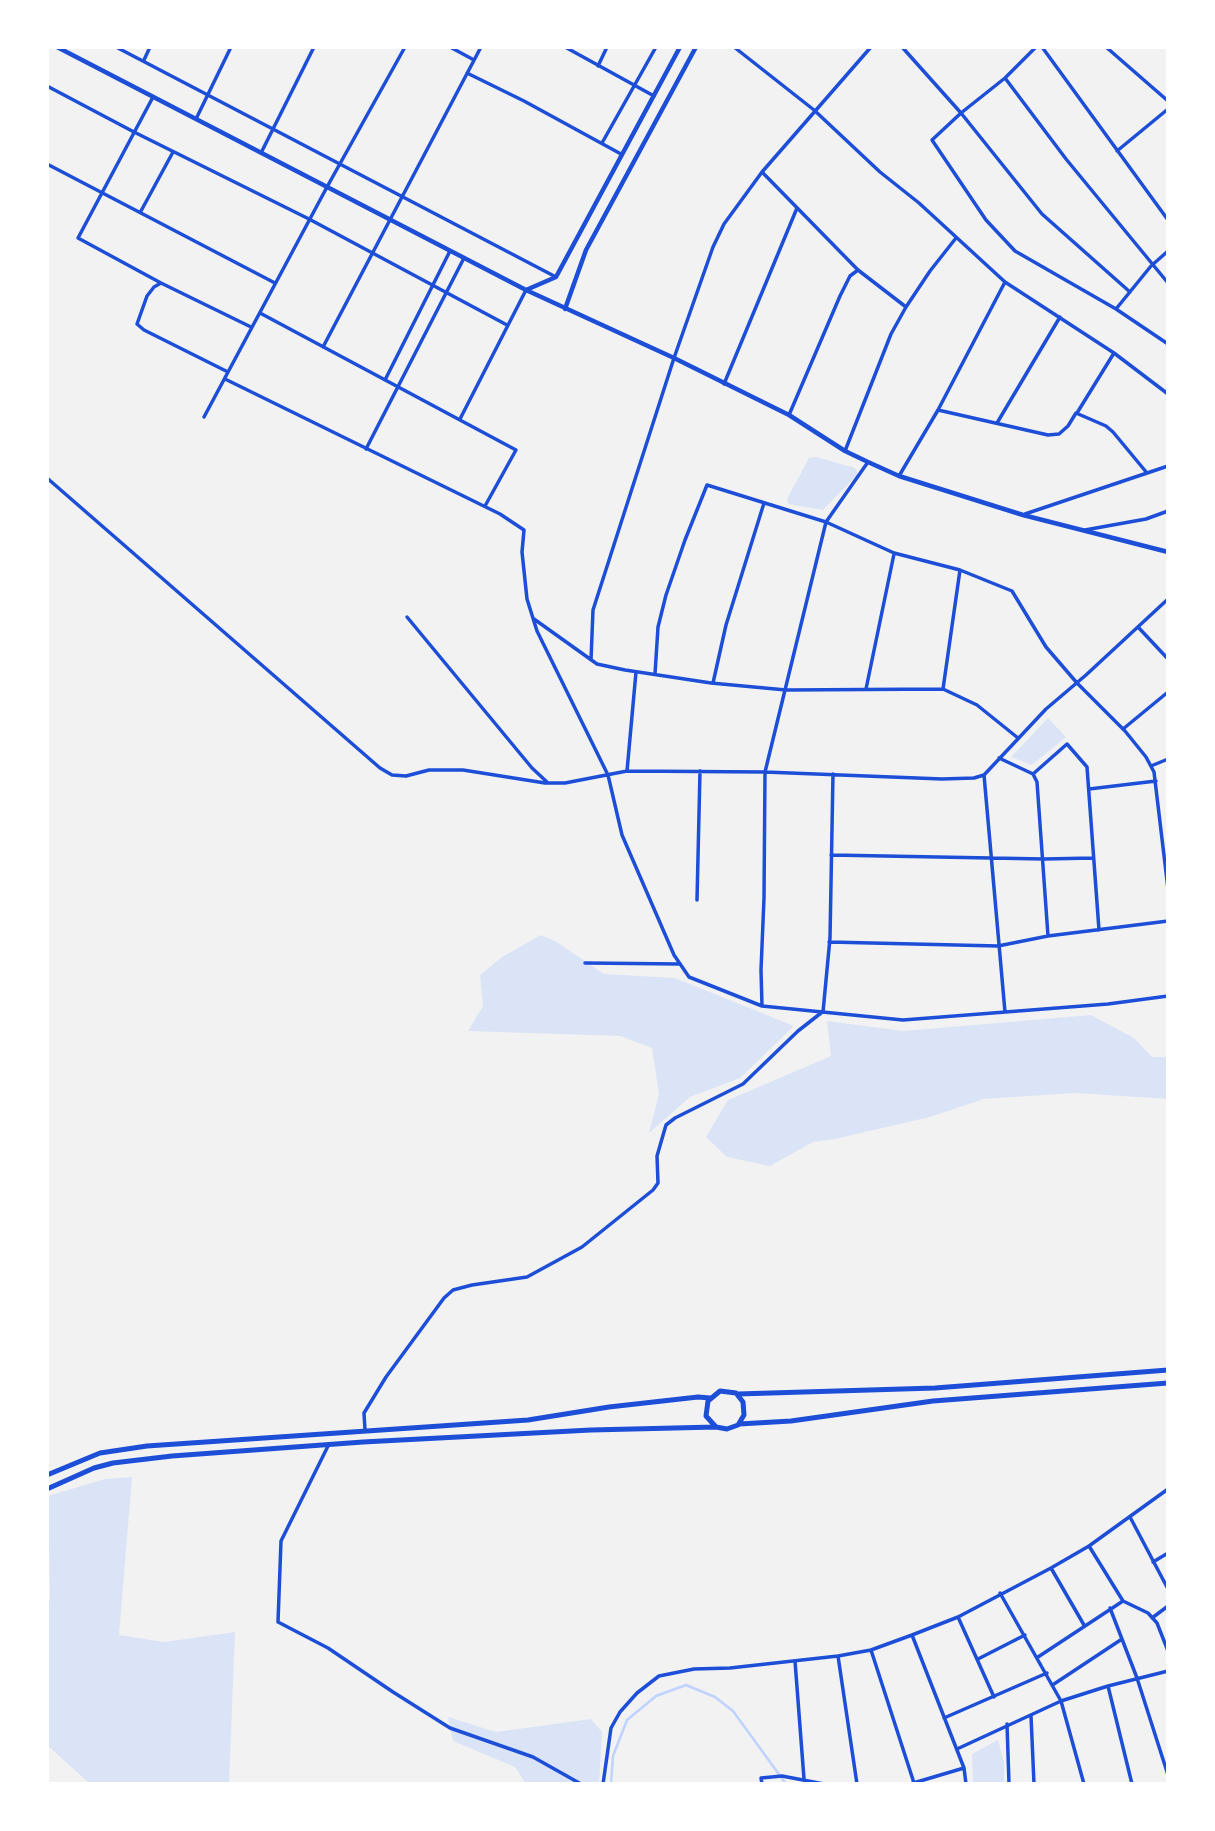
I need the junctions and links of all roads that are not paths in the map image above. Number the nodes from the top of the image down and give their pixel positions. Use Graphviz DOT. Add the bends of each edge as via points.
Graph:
graph roads {
  1 [pos="116,47"];
  2 [pos="150,47"];
  3 [pos="231,47"];
  4 [pos="314,47"];
  5 [pos="404,47"];
  6 [pos="450,47"];
  7 [pos="481,47"];
  8 [pos="565,47"];
  9 [pos="607,47"];
  10 [pos="656,47"];
  11 [pos="680,47"];
  12 [pos="696,47"];
  13 [pos="734,47"];
  14 [pos="871,47"];
  15 [pos="902,47"];
  16 [pos="1035,47"];
  17 [pos="1042,47"];
  18 [pos="1106,47"];
  19 [pos="60,48"];
  20 [pos="144,60"];
  21 [pos="474,60"];
  22 [pos="598,66"];
  23 [pos="467,73"];
  24 [pos="1005,78"];
  25 [pos="47,86"];
  26 [pos="634,86"];
  27 [pos="208,95"];
  28 [pos="654,96"];
  29 [pos="153,97"];
  30 [pos="1168,101"];
  31 [pos="1168,109"];
  32 [pos="814,110"];
  33 [pos="961,113"];
  34 [pos="196,119"];
  35 [pos="273,130"];
  36 [pos="134,132"];
  37 [pos="602,144"];
  38 [pos="1117,151"];
  39 [pos="173,152"];
  40 [pos="261,153"];
  41 [pos="623,155"];
  42 [pos="47,164"];
  43 [pos="339,164"];
  44 [pos="762,172"];
  45 [pos="327,187"];
  46 [pos="102,191"];
  47 [pos="401,195"];
  48 [pos="797,208"];
  49 [pos="141,211"];
  50 [pos="309,219"];
  51 [pos="389,219"];
  52 [pos="1168,220"];
  53 [pos="956,238"];
  54 [pos="450,251"];
  55 [pos="1168,251"];
  56 [pos="371,253"];
  57 [pos="464,258"];
  58 [pos="1151,266"];
  59 [pos="858,270"];
  60 [pos="556,277"];
  61 [pos="1006,282"];
  62 [pos="161,283"];
  63 [pos="275,283"];
  64 [pos="1168,284"];
  65 [pos="433,286"];
  66 [pos="526,290"];
  67 [pos="446,292"];
  68 [pos="1130,292"];
  69 [pos="906,307"];
  70 [pos="565,309"];
  71 [pos="1116,309"];
  72 [pos="259,313"];
  73 [pos="1060,317"];
  74 [pos="507,325"];
  75 [pos="251,327"];
  76 [pos="1168,344"];
  77 [pos="323,347"];
  78 [pos="1114,353"];
  79 [pos="674,358"];
  80 [pos="229,372"];
  81 [pos="225,379"];
  82 [pos="384,380"];
  83 [pos="724,384"];
  84 [pos="398,387"];
  85 [pos="1168,394"];
  86 [pos="938,410"];
  87 [pos="1076,414"];
  88 [pos="789,415"];
  89 [pos="204,417"];
  90 [pos="460,420"];
  91 [pos="996,424"];
  92 [pos="366,449"];
  93 [pos="845,451"];
  94 [pos="868,462"];
  95 [pos="1168,466"];
  96 [pos="1147,473"];
  97 [pos="899,476"];
  98 [pos="47,478"];
  99 [pos="764,503"];
  100 [pos="485,506"];
  101 [pos="1168,512"];
  102 [pos="1024,515"];
  103 [pos="826,522"];
  104 [pos="1084,530"];
  105 [pos="1168,552"];
  106 [pos="894,553"];
  107 [pos="960,570"];
  108 [pos="1168,599"];
  109 [pos="407,617"];
  110 [pos="533,618"];
  111 [pos="1138,626"];
  112 [pos="1168,659"];
  113 [pos="591,660"];
  114 [pos="636,671"];
  115 [pos="655,674"];
  116 [pos="713,683"];
  117 [pos="1077,683"];
  118 [pos="866,689"];
  119 [pos="943,689"];
  120 [pos="786,690"];
  121 [pos="1168,692"];
  122 [pos="1123,729"];
  123 [pos="1018,738"];
  124 [pos="999,758"];
  125 [pos="1168,759"];
  126 [pos="1151,766"];
  127 [pos="627,771"];
  128 [pos="700,771"];
  129 [pos="765,772"];
  130 [pos="833,774"];
  131 [pos="1033,774"];
  132 [pos="608,775"];
  133 [pos="984,775"];
  134 [pos="1156,782"];
  135 [pos="548,783"];
  136 [pos="1089,789"];
  137 [pos="1166,851"];
  138 [pos="831,855"];
  139 [pos="991,857"];
  140 [pos="1093,858"];
  141 [pos="1044,859"];
  142 [pos="1168,889"];
  143 [pos="697,900"];
  144 [pos="1168,921"];
  145 [pos="1099,930"];
  146 [pos="1048,936"];
  147 [pos="829,942"];
  148 [pos="998,946"];
  149 [pos="585,963"];
  150 [pos="680,964"];
  151 [pos="1168,996"];
  152 [pos="762,1006"];
  153 [pos="823,1012"];
  154 [pos="1005,1012"];
  155 [pos="1168,1370"];
  156 [pos="1168,1382"];
  157 [pos="737,1394"];
  158 [pos="710,1398"];
  159 [pos="738,1424"];
  160 [pos="716,1427"];
  161 [pos="365,1430"];
  162 [pos="329,1444"];
  163 [pos="47,1475"];
  164 [pos="47,1489"];
  165 [pos="1168,1489"];
  166 [pos="1130,1517"];
  167 [pos="1089,1546"];
  168 [pos="1168,1553"];
  169 [pos="1153,1562"];
  170 [pos="1051,1569"];
  171 [pos="1168,1589"];
  172 [pos="1000,1593"];
  173 [pos="1123,1601"];
  174 [pos="1168,1606"];
  175 [pos="1110,1608"];
  176 [pos="958,1617"];
  177 [pos="1152,1618"];
  178 [pos="1084,1625"];
  179 [pos="912,1635"];
  180 [pos="1025,1635"];
  181 [pos="1122,1639"];
  182 [pos="871,1650"];
  183 [pos="1168,1651"];
  184 [pos="838,1656"];
  185 [pos="1038,1657"];
  186 [pos="978,1659"];
  187 [pos="795,1661"];
  188 [pos="1168,1671"];
  189 [pos="1047,1673"];
  190 [pos="1137,1678"];
  191 [pos="1054,1684"];
  192 [pos="1108,1686"];
  193 [pos="994,1696"];
  194 [pos="1061,1701"];
  195 [pos="1031,1715"];
  196 [pos="944,1718"];
  197 [pos="1007,1724"];
  198 [pos="957,1749"];
  199 [pos="1165,1759"];
  200 [pos="964,1768"];
  201 [pos="1168,1775"];
  202 [pos="804,1779"];
  203 [pos="912,1783"];
  204 [pos="581,1784"];
  205 [pos="603,1784"];
  206 [pos="762,1784"];
  207 [pos="824,1784"];
  208 [pos="858,1784"];
  209 [pos="966,1784"];
  210 [pos="1009,1784"];
  211 [pos="1034,1784"];
  212 [pos="1084,1784"];
  213 [pos="1132,1784"];
  1 -- 20 [label="street"];
  2 -- 20 [label="street"];
  3 -- 27 [label="street"];
  4 -- 35 [label="street"];
  5 -- 43 [label="street"];
  6 -- 21 [label="street"];
  7 -- 21 [label="street"];
  8 -- 22 [label="street"];
  9 -- 22 [label="street"];
  10 -- 26 [label="street"];
  11 -- 28 [label="street"];
  12 -- 70 [label="street" via="586,250"];
  13 -- 32 [label="street"];
  14 -- 32 [label="street"];
  15 -- 33 [label="street"];
  16 -- 24 [label="street"];
  17 -- 38 [label="street"];
  18 -- 30 [label="street"];
  19 -- 29 [label="street"];
  20 -- 27 [label="street"];
  21 -- 23 [label="street"];
  22 -- 26 [label="street"];
  23 -- 37 [label="street"];
  23 -- 47 [label="street"];
  24 -- 33 [label="street"];
  24 -- 58 [label="street"];
  25 -- 36 [label="street"];
  26 -- 28 [label="street"];
  26 -- 37 [label="street"];
  27 -- 34 [label="street"];
  27 -- 35 [label="street"];
  28 -- 41 [label="street"];
  29 -- 34 [label="street"];
  29 -- 36 [label="street"];
  31 -- 38 [label="street"];
  32 -- 44 [label="street"];
  32 -- 53 [label="street"];
  33 -- 68 [label="street" via="1042,214"];
  33 -- 71 [label="street" via="932,140 986,220 1014,251"];
  34 -- 40 [label="street"];
  35 -- 40 [label="street"];
  35 -- 43 [label="street"];
  36 -- 39 [label="street"];
  36 -- 46 [label="street"];
  37 -- 41 [label="street"];
  38 -- 52 [label="street"];
  39 -- 49 [label="street"];
  39 -- 50 [label="street"];
  40 -- 45 [label="street"];
  41 -- 60 [label="street"];
  42 -- 46 [label="street"];
  43 -- 45 [label="street"];
  43 -- 47 [label="street"];
  44 -- 48 [label="street"];
  44 -- 79 [label="street" via="718,235"];
  45 -- 50 [label="street"];
  45 -- 51 [label="street"];
  46 -- 49 [label="street"];
  46 -- 62 [label="street" via="78,238"];
  47 -- 51 [label="street"];
  47 -- 60 [label="street"];
  48 -- 59 [label="street"];
  48 -- 83 [label="street"];
  49 -- 63 [label="street"];
  50 -- 56 [label="street"];
  50 -- 63 [label="street"];
  51 -- 54 [label="street"];
  51 -- 56 [label="street"];
  53 -- 61 [label="street"];
  53 -- 69 [label="street"];
  54 -- 57 [label="street"];
  54 -- 65 [label="street"];
  55 -- 58 [label="street"];
  56 -- 65 [label="street"];
  56 -- 77 [label="street"];
  57 -- 66 [label="street"];
  57 -- 67 [label="street"];
  58 -- 64 [label="street"];
  58 -- 68 [label="street"];
  59 -- 69 [label="street"];
  59 -- 88 [label="street" via="839,296"];
  60 -- 66 [label="street"];
  61 -- 73 [label="street"];
  61 -- 86 [label="street"];
  62 -- 75 [label="street"];
  62 -- 80 [label="street" via="148,296 137,324"];
  63 -- 72 [label="street"];
  65 -- 67 [label="street"];
  65 -- 82 [label="street"];
  66 -- 70 [label="street"];
  66 -- 74 [label="street"];
  67 -- 74 [label="street"];
  67 -- 84 [label="street"];
  68 -- 71 [label="street"];
  69 -- 93 [label="street"];
  70 -- 79 [label="street"];
  71 -- 76 [label="street"];
  72 -- 75 [label="street"];
  72 -- 77 [label="street"];
  73 -- 78 [label="street"];
  73 -- 91 [label="street"];
  74 -- 90 [label="street"];
  75 -- 80 [label="street"];
  77 -- 82 [label="street"];
  78 -- 85 [label="street"];
  78 -- 87 [label="street"];
  79 -- 83 [label="street"];
  79 -- 113 [label="street" via="593,610"];
  80 -- 81 [label="street"];
  81 -- 89 [label="street"];
  81 -- 92 [label="street"];
  82 -- 84 [label="street"];
  83 -- 88 [label="street"];
  84 -- 90 [label="street"];
  84 -- 92 [label="street"];
  86 -- 91 [label="street"];
  86 -- 97 [label="street"];
  87 -- 91 [label="street" via="1059,434"];
  87 -- 96 [label="street" via="1113,432"];
  88 -- 93 [label="street"];
  90 -- 100 [label="street" via="516,450"];
  92 -- 100 [label="street"];
  93 -- 94 [label="street"];
  94 -- 97 [label="street"];
  94 -- 103 [label="street"];
  95 -- 96 [label="street"];
  96 -- 102 [label="street"];
  97 -- 102 [label="street"];
  98 -- 135 [label="street" via="380,768 392,775 463,770"];
  99 -- 103 [label="street"];
  99 -- 115 [label="street" via="707,485 666,595 658,626"];
  99 -- 116 [label="street"];
  100 -- 110 [label="street" via="524,530 524,576"];
  101 -- 104 [label="street"];
  102 -- 104 [label="street"];
  103 -- 106 [label="street"];
  103 -- 120 [label="street"];
  104 -- 105 [label="street"];
  106 -- 107 [label="street"];
  106 -- 118 [label="street"];
  107 -- 117 [label="street" via="1012,591 1046,647"];
  107 -- 119 [label="street"];
  108 -- 111 [label="street"];
  109 -- 135 [label="street"];
  110 -- 113 [label="street"];
  110 -- 132 [label="street"];
  111 -- 112 [label="street"];
  111 -- 117 [label="street"];
  113 -- 114 [label="street"];
  114 -- 115 [label="street"];
  114 -- 127 [label="street"];
  115 -- 116 [label="street"];
  116 -- 120 [label="street"];
  117 -- 122 [label="street"];
  117 -- 123 [label="street"];
  118 -- 119 [label="street"];
  118 -- 120 [label="street"];
  119 -- 123 [label="street" via="977,705"];
  120 -- 129 [label="street"];
  121 -- 122 [label="street"];
  122 -- 126 [label="street"];
  123 -- 124 [label="street"];
  124 -- 131 [label="street"];
  124 -- 133 [label="street"];
  125 -- 126 [label="street"];
  126 -- 134 [label="street"];
  127 -- 128 [label="street"];
  127 -- 132 [label="street"];
  128 -- 129 [label="street"];
  128 -- 143 [label="street"];
  129 -- 130 [label="street"];
  129 -- 152 [label="street"];
  130 -- 133 [label="street" via="967,779"];
  130 -- 138 [label="street"];
  131 -- 136 [label="street" via="1067,744 1087,767"];
  131 -- 141 [label="street"];
  132 -- 135 [label="street"];
  132 -- 150 [label="street" via="622,835"];
  133 -- 139 [label="street"];
  134 -- 136 [label="street"];
  134 -- 137 [label="street"];
  136 -- 140 [label="street"];
  137 -- 142 [label="street"];
  138 -- 139 [label="street"];
  138 -- 147 [label="street"];
  139 -- 141 [label="street"];
  139 -- 148 [label="street"];
  140 -- 141 [label="street"];
  140 -- 145 [label="street"];
  141 -- 146 [label="street"];
  144 -- 145 [label="street"];
  145 -- 146 [label="street"];
  146 -- 148 [label="street"];
  147 -- 148 [label="street"];
  147 -- 153 [label="street"];
  148 -- 154 [label="street"];
  149 -- 150 [label="street"];
  150 -- 152 [label="street" via="689,977"];
  151 -- 154 [label="street"];
  152 -- 153 [label="street"];
  153 -- 154 [label="street" via="903,1020"];
  153 -- 161 [label="street" via="743,1084 666,1125 657,1156 658,1183 582,1247 527,1276 472,1284 444,1298 364,1413"];
  155 -- 157 [label="main road" via="935,1388"];
  156 -- 159 [label="main road" via="933,1401"];
  157 -- 158 [label="main road" via="722,1390"];
  157 -- 159 [label="main road" via="745,1408"];
  158 -- 160 [label="main road" via="706,1416"];
  158 -- 161 [label="main road" via="528,1420"];
  159 -- 160 [label="main road"];
  160 -- 162 [label="main road"];
  161 -- 163 [label="main road" via="117,1450"];
  162 -- 164 [label="main road" via="134,1460 94,1468"];
  162 -- 204 [label="street" via="281,1541 278,1622 328,1648 450,1728 533,1757"];
  165 -- 166 [label="street"];
  166 -- 167 [label="street"];
  166 -- 169 [label="street"];
  167 -- 170 [label="street"];
  167 -- 173 [label="street"];
  168 -- 169 [label="street"];
  169 -- 171 [label="street"];
  170 -- 172 [label="street"];
  170 -- 178 [label="street"];
  172 -- 176 [label="street"];
  172 -- 180 [label="street"];
  173 -- 175 [label="street"];
  173 -- 177 [label="street"];
  174 -- 177 [label="street"];
  175 -- 178 [label="street"];
  175 -- 181 [label="street"];
  176 -- 179 [label="street"];
  176 -- 186 [label="street"];
  177 -- 183 [label="street"];
  178 -- 185 [label="street"];
  179 -- 182 [label="street"];
  179 -- 196 [label="street"];
  180 -- 185 [label="street"];
  180 -- 186 [label="street"];
  181 -- 190 [label="street"];
  181 -- 191 [label="street"];
  182 -- 184 [label="street"];
  182 -- 203 [label="street"];
  184 -- 187 [label="street"];
  184 -- 208 [label="street"];
  185 -- 189 [label="street"];
  186 -- 193 [label="street"];
  187 -- 202 [label="street"];
  187 -- 205 [label="street" via="659,1676 620,1712 611,1728"];
  188 -- 190 [label="street"];
  189 -- 191 [label="street"];
  189 -- 193 [label="street"];
  190 -- 192 [label="street"];
  190 -- 199 [label="street"];
  191 -- 194 [label="street"];
  192 -- 194 [label="street"];
  192 -- 213 [label="street"];
  193 -- 196 [label="street"];
  194 -- 195 [label="street"];
  194 -- 212 [label="street"];
  195 -- 197 [label="street"];
  195 -- 211 [label="street"];
  196 -- 198 [label="street"];
  197 -- 198 [label="street"];
  197 -- 210 [label="street"];
  198 -- 200 [label="street"];
  199 -- 201 [label="street"];
  200 -- 203 [label="street"];
  200 -- 209 [label="street"];
  202 -- 206 [label="street" via="761,1778"];
  202 -- 207 [label="street"];
}
